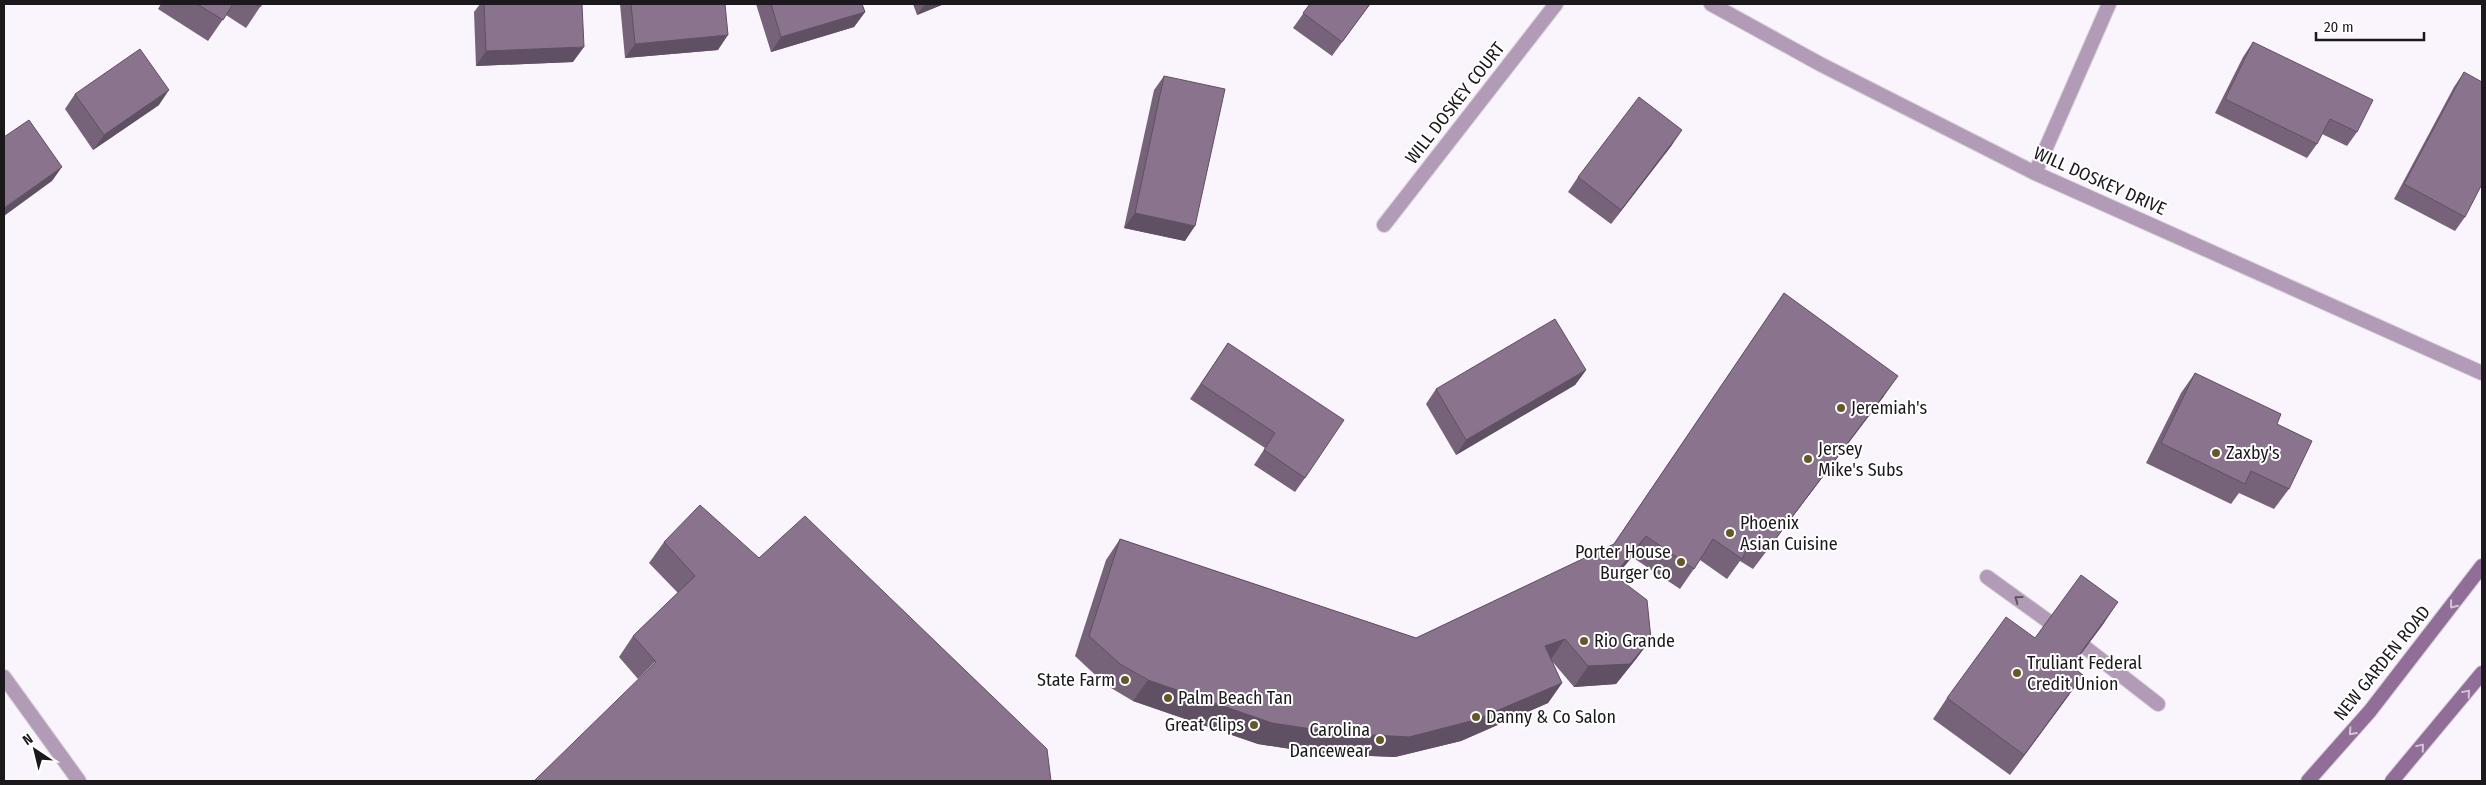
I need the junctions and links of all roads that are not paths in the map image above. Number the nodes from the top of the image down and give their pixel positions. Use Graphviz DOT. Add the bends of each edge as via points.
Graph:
graph roads {
  1 [pos="1556,4"];
  2 [pos="1711,4"];
  3 [pos="2109,4"];
  4 [pos="2035,173"];
  5 [pos="1384,225"];
  6 [pos="2482,373"];
  7 [pos="2482,566"];
  8 [pos="1987,577"];
  9 [pos="2048,620"];
  10 [pos="2086,648"];
  11 [pos="2482,674"];
  12 [pos="4,678"];
  13 [pos="2158,704"];
  14 [pos="79,781"];
  15 [pos="2308,781"];
  16 [pos="2392,781"];
  1 -- 5 [label="street, WILL DOSKEY COURT"];
  2 -- 4 [label="street, WILL DOSKEY DRIVE" via="1820,64"];
  3 -- 4 [label="street"];
  4 -- 6 [label="street, WILL DOSKEY DRIVE"];
  7 -- 15 [label="main road, NEW GARDEN ROAD, one-way" via="2370,711"];
  9 -- 8 [label="street, one-way"];
  10 -- 13 [label="street"];
  16 -- 11 [label="main road, one-way"];
  12 -- 14 [label="street"];
}
